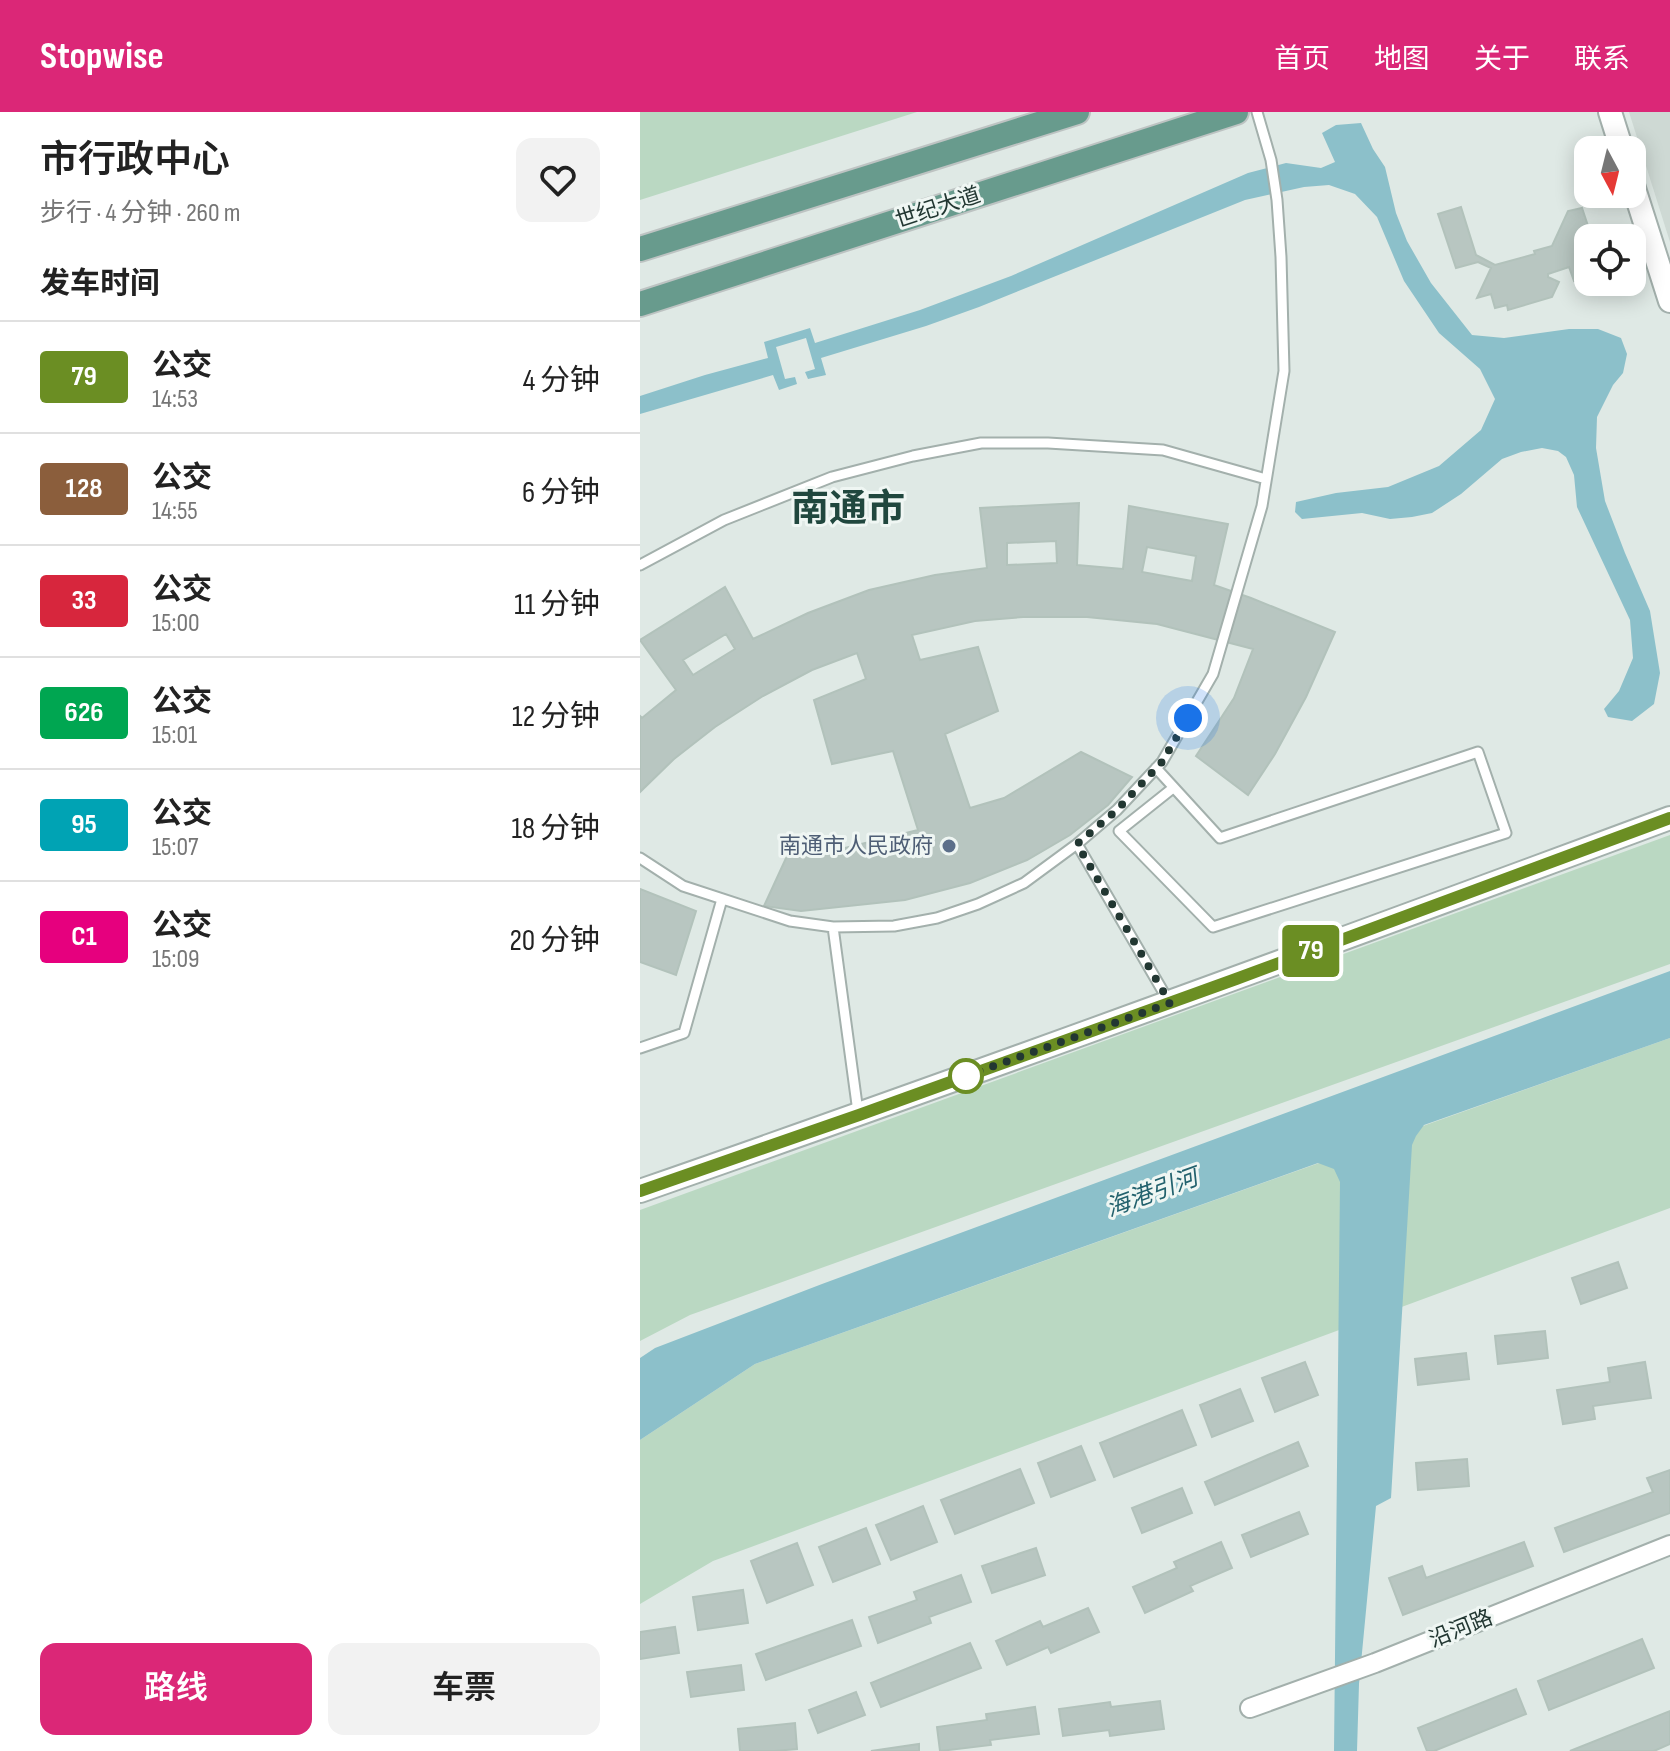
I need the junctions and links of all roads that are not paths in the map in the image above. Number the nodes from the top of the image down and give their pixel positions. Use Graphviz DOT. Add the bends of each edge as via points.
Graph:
graph roads {
  1 [pos="1077,112"];
  2 [pos="1236,112"];
  3 [pos="1257,112"];
  4 [pos="1610,112"];
  5 [pos="1618,136"];
  6 [pos="1640,208"];
  7 [pos="640,249"];
  8 [pos="1670,301"];
  9 [pos="640,304"];
  10 [pos="1266,479"];
  11 [pos="640,565"];
  12 [pos="1156,768"];
  13 [pos="1173,788"];
  14 [pos="1670,818"];
  15 [pos="1077,844"];
  16 [pos="640,858"];
  17 [pos="722,899"];
  18 [pos="833,927"];
  19 [pos="1170,1003"];
  20 [pos="640,1048"];
  21 [pos="859,1115"];
  22 [pos="640,1191"];
  23 [pos="1670,1545"];
  24 [pos="1250,1708"];
  1 -- 7 [label="main road"];
  2 -- 9 [label="main road, 世纪大道"];
  3 -- 10 [label="lane" via="1277,200 1284,371"];
  4 -- 5 [label="street"];
  6 -- 8 [label="street"];
  10 -- 11 [label="lane" via="1163,450 981,443 832,477 724,520"];
  10 -- 12 [label="lane" via="1213,674"];
  12 -- 13 [label="lane"];
  12 -- 15 [label="lane"];
  13 -- 13 [label="lane" via="1220,838 1478,752 1506,833 1213,927 1119,831"];
  14 -- 19 [label="street"];
  15 -- 18 [label="lane" via="1024,883 937,918 894,926"];
  15 -- 19 [label="lane"];
  16 -- 17 [label="lane" via="683,886"];
  17 -- 18 [label="lane" via="790,921"];
  17 -- 20 [label="lane" via="684,1033"];
  18 -- 21 [label="lane"];
  19 -- 21 [label="street"];
  21 -- 22 [label="street"];
  23 -- 24 [label="street, 沿河路"];
}
